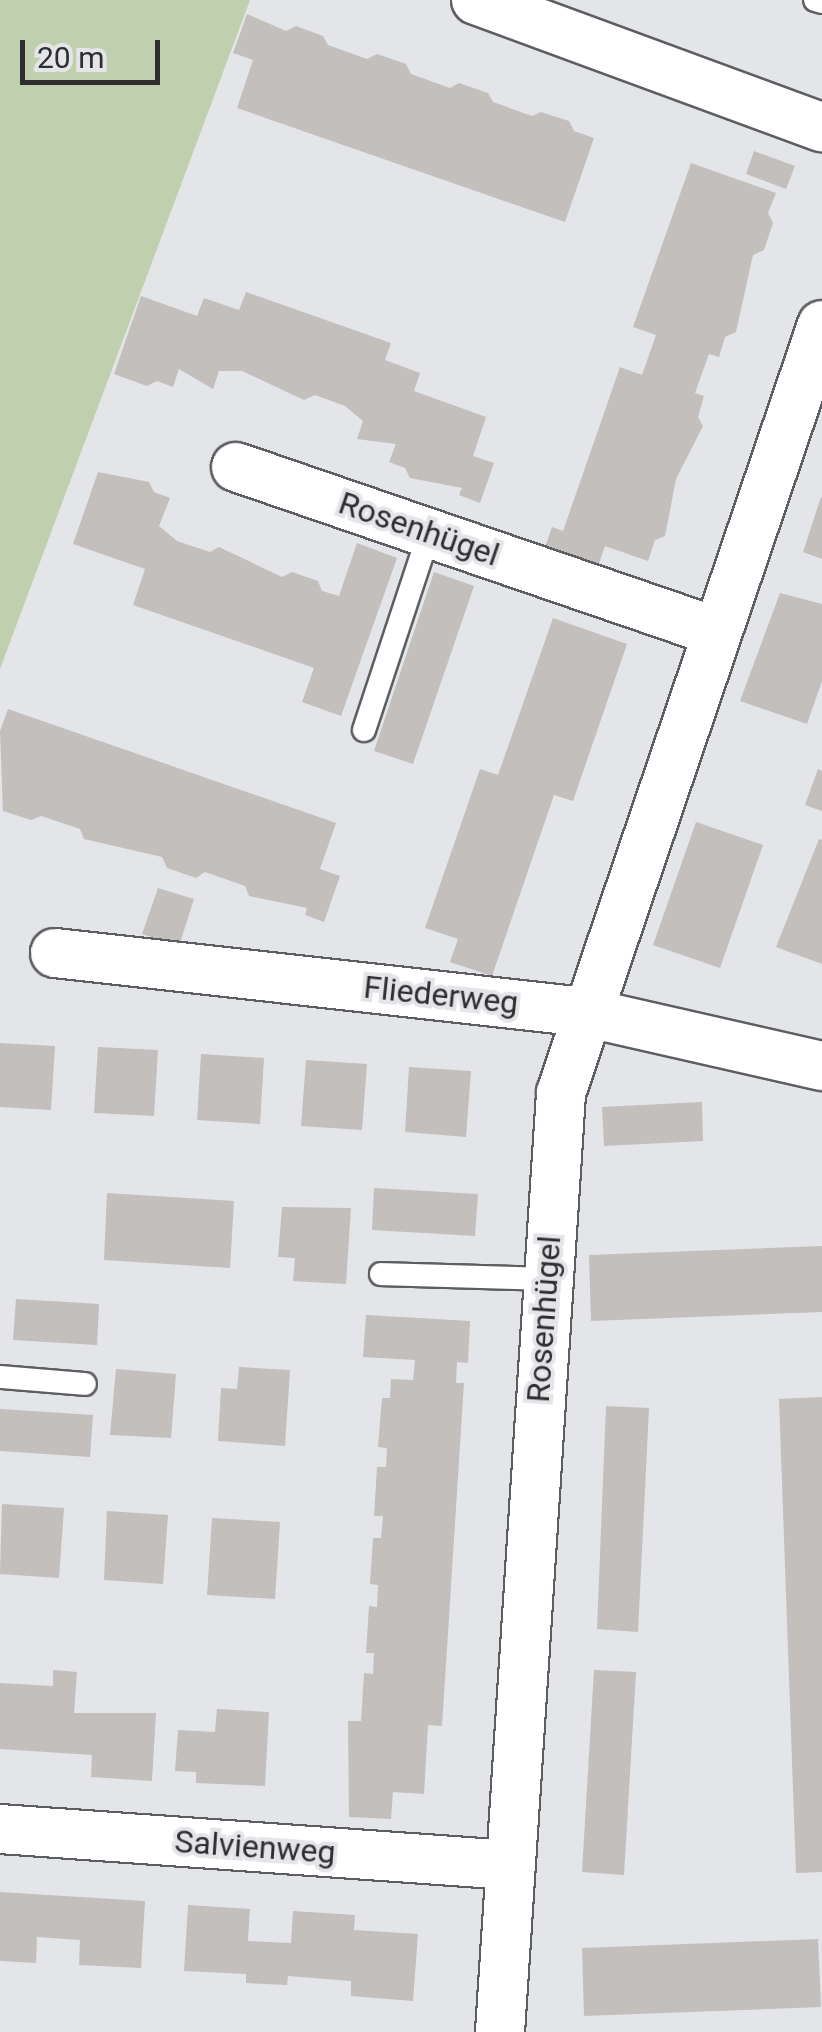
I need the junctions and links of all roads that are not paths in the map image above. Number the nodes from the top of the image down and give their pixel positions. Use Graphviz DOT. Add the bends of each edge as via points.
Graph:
graph roads {
  1 [pos="476,0"];
  2 [pos="822,127"];
  3 [pos="822,324"];
  4 [pos="236,466"];
  5 [pos="428,532"];
  6 [pos="714,631"];
  7 [pos="364,730"];
  8 [pos="55,953"];
  9 [pos="584,1012"];
  10 [pos="822,1066"];
  11 [pos="381,1274"];
  12 [pos="547,1279"];
  13 [pos="0,1377"];
  14 [pos="86,1384"];
  15 [pos="0,1829"];
  16 [pos="510,1866"];
  17 [pos="500,2032"];
  1 -- 2 [label="street"];
  3 -- 6 [label="street, Rosenhügel"];
  4 -- 5 [label="street, Rosenhügel"];
  5 -- 6 [label="street, Rosenhügel"];
  5 -- 7 [label="lane"];
  6 -- 9 [label="street, Rosenhügel"];
  8 -- 9 [label="street, Fliederweg"];
  9 -- 10 [label="street, Fliederweg"];
  9 -- 12 [label="street, Rosenhügel" via="560,1093"];
  11 -- 12 [label="lane"];
  12 -- 16 [label="street, Rosenhügel"];
  13 -- 14 [label="lane"];
  15 -- 16 [label="street, Salvienweg"];
  16 -- 17 [label="street, Rosenhügel"];
}
